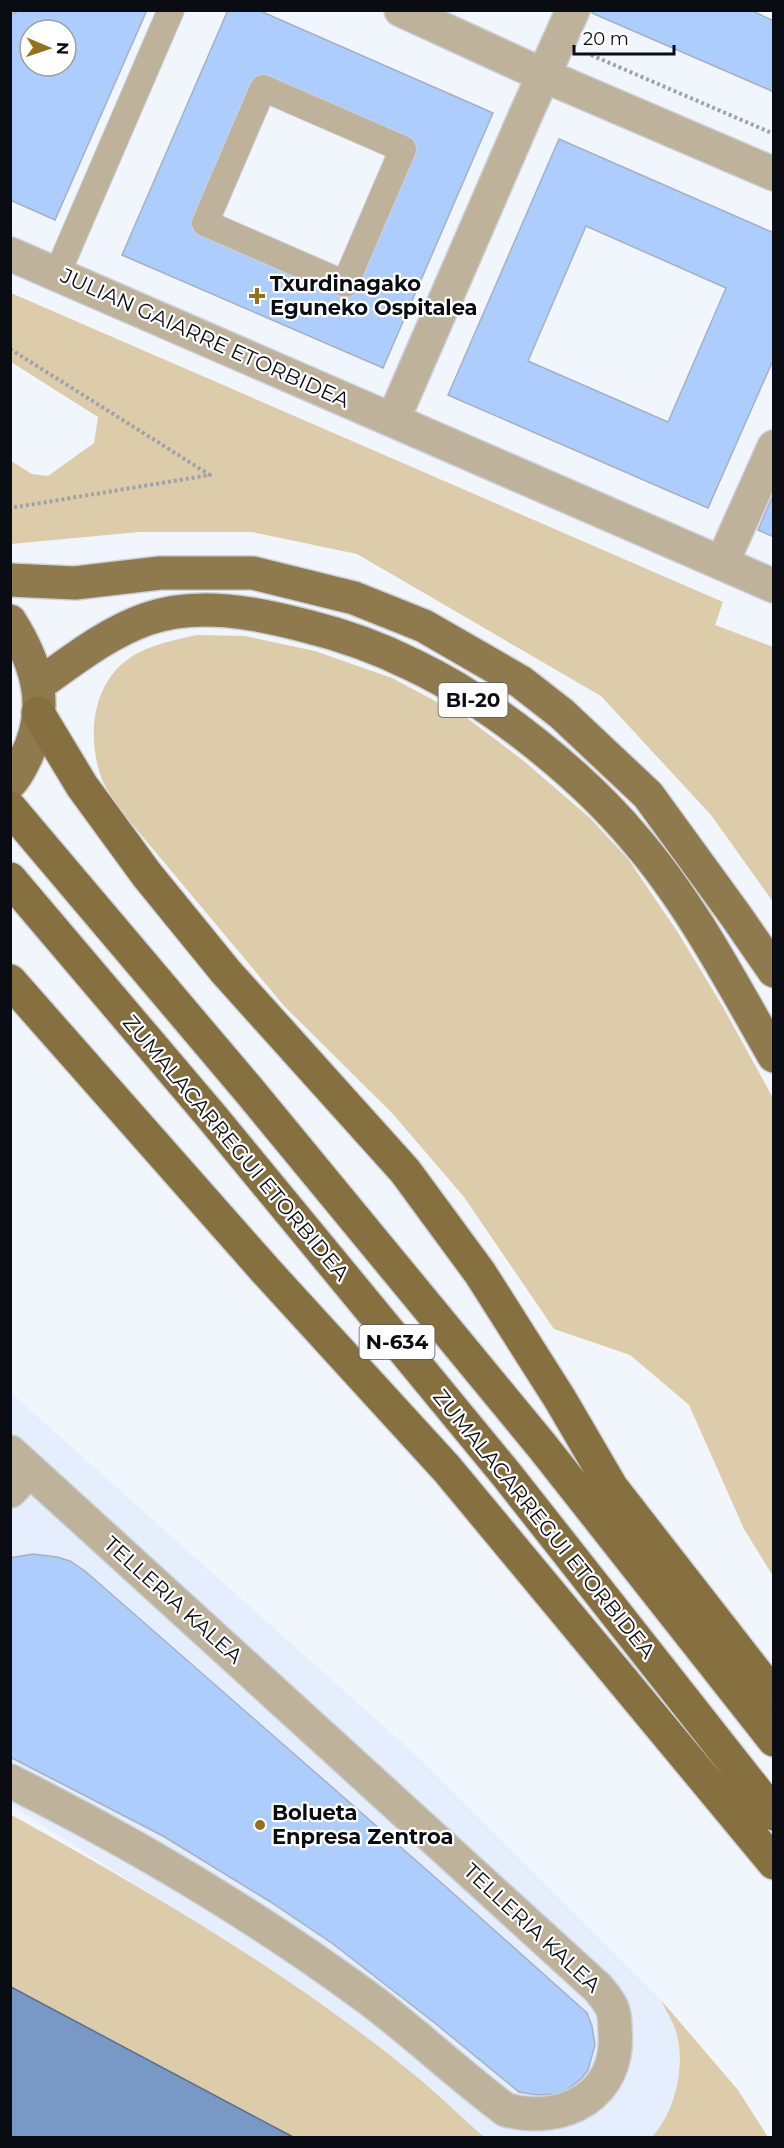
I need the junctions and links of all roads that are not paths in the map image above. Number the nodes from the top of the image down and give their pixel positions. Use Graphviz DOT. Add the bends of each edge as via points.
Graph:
graph roads {
  1 [pos="171,10"];
  2 [pos="401,10"];
  3 [pos="573,10"];
  4 [pos="543,75"];
  5 [pos="263,88"];
  6 [pos="774,174"];
  7 [pos="13,255"];
  8 [pos="57,274"];
  9 [pos="393,420"];
  10 [pos="774,447"];
  11 [pos="722,563"];
  12 [pos="10,580"];
  13 [pos="774,586"];
  14 [pos="10,621"];
  15 [pos="38,699"];
  16 [pos="10,783"];
  17 [pos="10,808"];
  18 [pos="10,879"];
  19 [pos="774,971"];
  20 [pos="10,981"];
  21 [pos="774,1056"];
  22 [pos="17,1471"];
  23 [pos="774,1696"];
  24 [pos="774,1740"];
  25 [pos="10,1781"];
  26 [pos="774,1814"];
  27 [pos="774,1863"];
  1 -- 8 [label="street"];
  2 -- 4 [label="street"];
  3 -- 4 [label="street"];
  4 -- 6 [label="street"];
  4 -- 9 [label="street"];
  5 -- 5 [label="street" via="403,149 345,284 205,223"];
  7 -- 8 [label="street, JULIAN GAIARRE ETORBIDEA"];
  8 -- 9 [label="street, JULIAN GAIARRE ETORBIDEA"];
  9 -- 11 [label="street, JULIAN GAIARRE ETORBIDEA"];
  10 -- 11 [label="street"];
  11 -- 13 [label="street, JULIAN GAIARRE ETORBIDEA"];
  12 -- 19 [label="main road, BI-20" via="75,583 160,573 253,573 354,597 424,626 521,682 562,714 648,795"];
  14 -- 15 [label="main road" via="32,659"];
  15 -- 16 [label="main road" via="32,746"];
  15 -- 21 [label="main road, BI-20" via="118,631 148,618 178,612 231,612 288,621 362,643 414,665 500,717 544,751 636,840 710,946"];
  15 -- 23 [label="highway" via="82,786 154,884 226,972 405,1171 480,1273 612,1488"];
  17 -- 24 [label="highway, N-634" via="534,1436"];
  18 -- 26 [label="highway, ZUMALACARREGUI ETORBIDEA / N-634" via="506,1474"];
  20 -- 27 [label="highway, N-634" via="447,1469"];
  22 -- 25 [label="street, TELLERIA KALEA" via="598,1988 613,2009 616,2044 602,2087 582,2103 562,2110 523,2115 506,2110 371,2001 273,1931 146,1853"];
}
